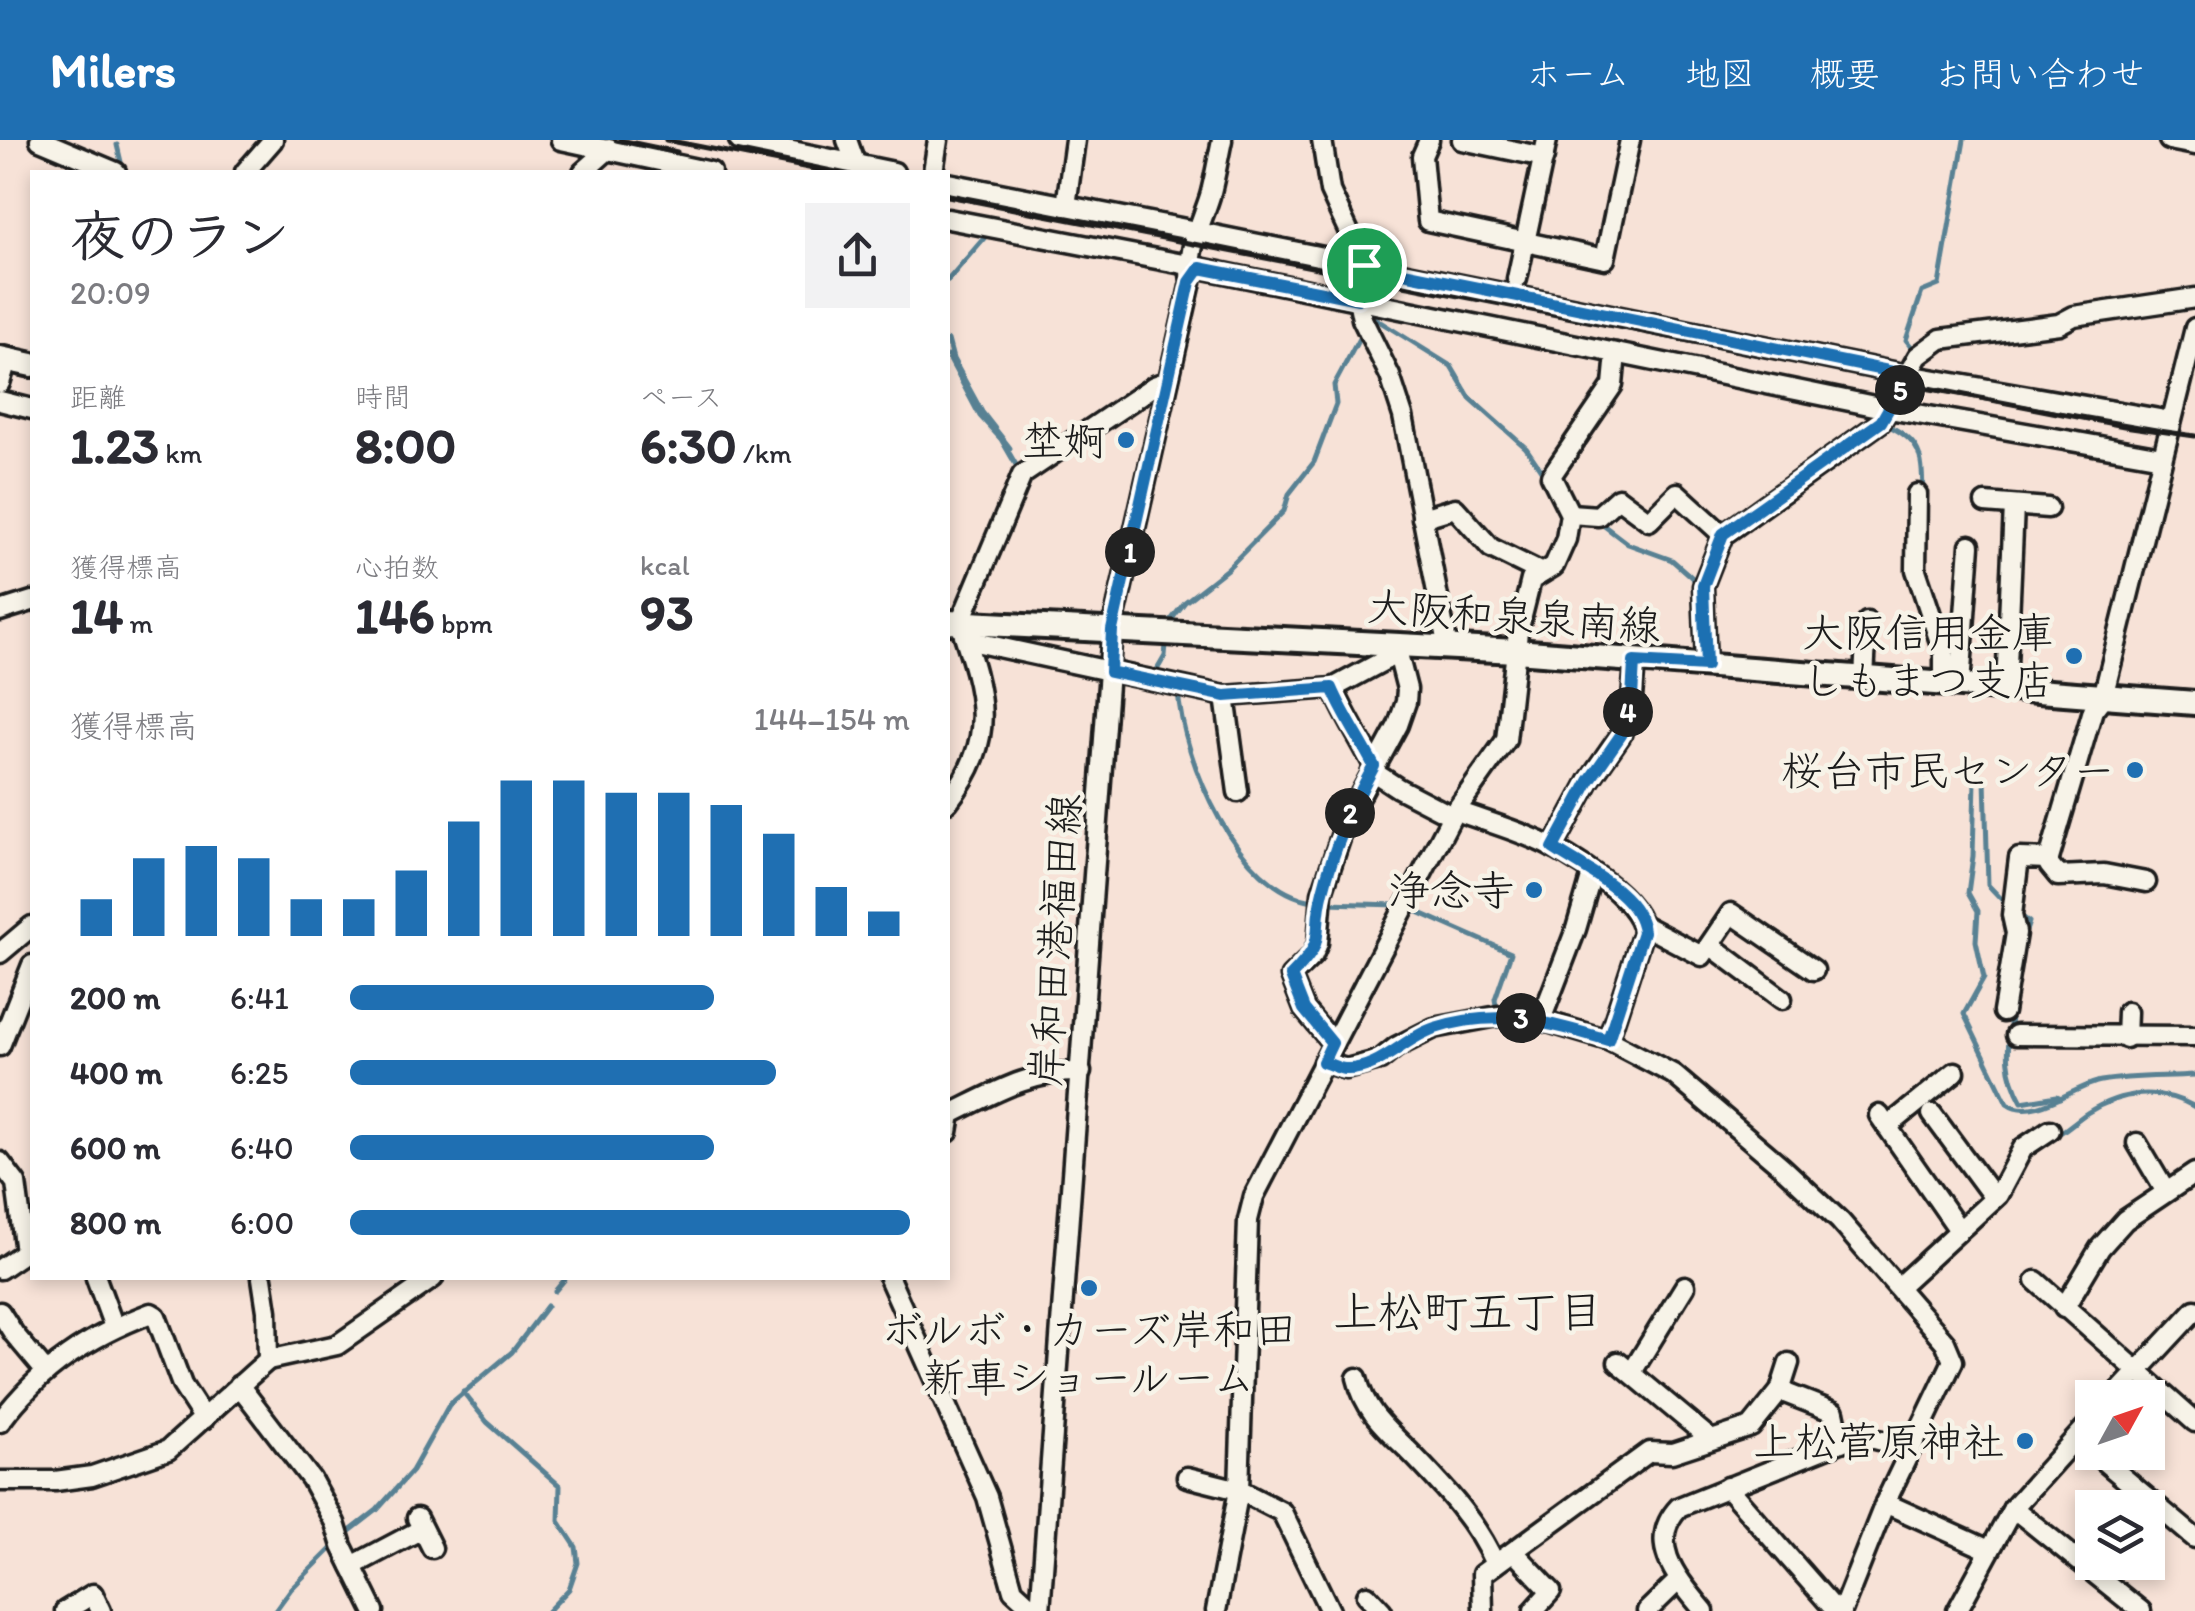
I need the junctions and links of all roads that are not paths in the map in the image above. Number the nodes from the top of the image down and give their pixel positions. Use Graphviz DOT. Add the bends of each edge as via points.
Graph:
graph roads {
  1 [pos="40,140"];
  2 [pos="274,140"];
  3 [pos="561,140"];
  4 [pos="739,140"];
  5 [pos="847,140"];
  6 [pos="938,140"];
  7 [pos="1076,140"];
  8 [pos="1222,140"];
  9 [pos="1322,140"];
  10 [pos="1429,140"];
  11 [pos="1462,140"];
  12 [pos="1630,140"];
  13 [pos="2169,140"];
  14 [pos="2195,144"];
  15 [pos="613,147"];
  16 [pos="1545,148"];
  17 [pos="856,165"];
  18 [pos="111,170"];
  19 [pos="248,170"];
  20 [pos="585,170"];
  21 [pos="624,170"];
  22 [pos="703,170"];
  23 [pos="883,170"];
  24 [pos="934,170"];
  25 [pos="950,183"];
  26 [pos="1066,206"];
  27 [pos="950,220"];
  28 [pos="1202,233"];
  29 [pos="1525,242"];
  30 [pos="1364,265"];
  31 [pos="1193,271"];
  32 [pos="1517,279"];
  33 [pos="2195,298"];
  34 [pos="1358,299"];
  35 [pos="2195,328"];
  36 [pos="1616,353"];
  37 [pos="3,359"];
  38 [pos="30,365"];
  39 [pos="1908,375"];
  40 [pos="1168,382"];
  41 [pos="0,383"];
  42 [pos="0,400"];
  43 [pos="30,408"];
  44 [pos="1889,409"];
  45 [pos="2171,421"];
  46 [pos="2162,458"];
  47 [pos="1918,494"];
  48 [pos="1986,503"];
  49 [pos="2014,506"];
  50 [pos="2048,508"];
  51 [pos="1570,514"];
  52 [pos="1422,518"];
  53 [pos="1723,534"];
  54 [pos="1970,545"];
  55 [pos="1542,574"];
  56 [pos="30,603"];
  57 [pos="0,611"];
  58 [pos="1866,622"];
  59 [pos="958,629"];
  60 [pos="1112,630"];
  61 [pos="1397,649"];
  62 [pos="1448,649"];
  63 [pos="1516,651"];
  64 [pos="1634,662"];
  65 [pos="1706,666"];
  66 [pos="1110,672"];
  67 [pos="1864,678"];
  68 [pos="1952,684"];
  69 [pos="1332,688"];
  70 [pos="2006,688"];
  71 [pos="1225,696"];
  72 [pos="2103,697"];
  73 [pos="2195,702"];
  74 [pos="1373,768"];
  75 [pos="1238,792"];
  76 [pos="950,799"];
  77 [pos="1455,813"];
  78 [pos="1553,848"];
  79 [pos="2049,859"];
  80 [pos="1592,874"];
  81 [pos="2146,882"];
  82 [pos="1643,925"];
  83 [pos="30,928"];
  84 [pos="1710,945"];
  85 [pos="0,954"];
  86 [pos="30,970"];
  87 [pos="1814,970"];
  88 [pos="1782,999"];
  89 [pos="2003,1012"];
  90 [pos="2127,1012"];
  91 [pos="1541,1020"];
  92 [pos="2016,1035"];
  93 [pos="2195,1036"];
  94 [pos="2126,1038"];
  95 [pos="1608,1040"];
  96 [pos="1332,1043"];
  97 [pos="0,1046"];
  98 [pos="1323,1062"];
  99 [pos="1081,1072"];
  100 [pos="1955,1072"];
  101 [pos="1932,1114"];
  102 [pos="950,1120"];
  103 [pos="2050,1130"];
  104 [pos="2137,1143"];
  105 [pos="0,1162"];
  106 [pos="2195,1173"];
  107 [pos="2166,1192"];
  108 [pos="1994,1198"];
  109 [pos="1959,1230"];
  110 [pos="29,1254"];
  111 [pos="0,1270"];
  112 [pos="97,1280"];
  113 [pos="262,1280"];
  114 [pos="429,1280"];
  115 [pos="890,1280"];
  116 [pos="2036,1281"];
  117 [pos="1685,1286"];
  118 [pos="1898,1287"];
  119 [pos="2064,1308"];
  120 [pos="2195,1310"];
  121 [pos="0,1312"];
  122 [pos="114,1327"];
  123 [pos="268,1360"];
  124 [pos="1789,1363"];
  125 [pos="46,1372"];
  126 [pos="2136,1372"];
  127 [pos="1358,1378"];
  128 [pos="2129,1380"];
  129 [pos="239,1385"];
  130 [pos="1780,1390"];
  131 [pos="204,1419"];
  132 [pos="0,1422"];
  133 [pos="2195,1422"];
  134 [pos="1709,1438"];
  135 [pos="2075,1439"];
  136 [pos="1840,1442"];
  137 [pos="1910,1448"];
  138 [pos="2114,1470"];
  139 [pos="1187,1476"];
  140 [pos="0,1481"];
  141 [pos="1727,1487"];
  142 [pos="1239,1490"];
  143 [pos="1885,1503"];
  144 [pos="2013,1508"];
  145 [pos="2195,1538"];
  146 [pos="432,1548"];
  147 [pos="1990,1550"];
  148 [pos="1514,1552"];
  149 [pos="1495,1564"];
  150 [pos="352,1566"];
  151 [pos="1679,1580"];
  152 [pos="1366,1595"];
  153 [pos="1534,1610"];
  154 [pos="65,1611"];
  155 [pos="101,1611"];
  156 [pos="374,1611"];
  157 [pos="1038,1611"];
  158 [pos="1216,1611"];
  159 [pos="1330,1611"];
  160 [pos="1382,1611"];
  161 [pos="1482,1611"];
  162 [pos="1647,1611"];
  163 [pos="1704,1611"];
  164 [pos="1839,1611"];
  165 [pos="1957,1611"];
  166 [pos="2141,1611"];
  1 -- 18 [label="street"];
  2 -- 19 [label="street"];
  3 -- 15 [label="street"];
  4 -- 17 [label="street"];
  5 -- 17 [label="street"];
  6 -- 24 [label="street"];
  7 -- 26 [label="street"];
  8 -- 28 [label="street, 岸和田港福田線"];
  9 -- 30 [label="street" via="1330,191"];
  10 -- 29 [label="street" via="1422,156 1428,221"];
  11 -- 16 [label="street"];
  12 -- 29 [label="street" via="1605,259"];
  13 -- 14 [label="street"];
  15 -- 20 [label="street"];
  15 -- 21 [label="street"];
  15 -- 22 [label="street"];
  16 -- 29 [label="street"];
  17 -- 23 [label="street"];
  25 -- 26 [label="street"];
  26 -- 28 [label="street"];
  27 -- 31 [label="street"];
  28 -- 30 [label="street"];
  28 -- 31 [label="street, 岸和田港福田線"];
  29 -- 32 [label="street"];
  30 -- 34 [label="street"];
  30 -- 39 [label="street"];
  31 -- 34 [label="street"];
  31 -- 40 [label="street, 岸和田港福田線"];
  33 -- 39 [label="street" via="1941,339 1918,356"];
  34 -- 36 [label="street"];
  34 -- 52 [label="street" via="1404,416"];
  35 -- 45 [label="street"];
  36 -- 44 [label="street"];
  36 -- 51 [label="street" via="1613,384 1551,476"];
  37 -- 38 [label="main road"];
  37 -- 41 [label="street"];
  39 -- 44 [label="street"];
  39 -- 45 [label="street"];
  40 -- 59 [label="street" via="1022,475"];
  40 -- 60 [label="street, 岸和田港福田線"];
  42 -- 43 [label="street"];
  44 -- 46 [label="street"];
  44 -- 53 [label="street" via="1881,422"];
  45 -- 46 [label="street"];
  46 -- 72 [label="street"];
  47 -- 68 [label="street" via="1916,570"];
  48 -- 49 [label="street"];
  49 -- 50 [label="street"];
  49 -- 70 [label="street"];
  51 -- 53 [label="street" via="1598,516 1618,498 1650,521 1676,493"];
  51 -- 55 [label="street" via="1559,556"];
  52 -- 55 [label="street" via="1455,508 1491,548"];
  52 -- 62 [label="street"];
  53 -- 65 [label="street" via="1703,586"];
  54 -- 68 [label="street"];
  55 -- 63 [label="street" via="1531,580"];
  56 -- 57 [label="street"];
  58 -- 67 [label="street"];
  59 -- 60 [label="main road, 大阪和泉泉南線"];
  59 -- 66 [label="street"];
  59 -- 76 [label="street" via="978,677 982,731 977,756"];
  60 -- 61 [label="main road, 大阪和泉泉南線"];
  60 -- 66 [label="street, 岸和田港福田線"];
  61 -- 62 [label="main road, 大阪和泉泉南線"];
  61 -- 69 [label="street"];
  61 -- 74 [label="street" via="1406,702"];
  62 -- 63 [label="main road, 大阪和泉泉南線"];
  63 -- 64 [label="main road, 大阪和泉泉南線"];
  63 -- 77 [label="street" via="1506,740"];
  64 -- 65 [label="main road, 大阪和泉泉南線"];
  64 -- 78 [label="street" via="1621,735"];
  65 -- 67 [label="main road, 大阪和泉泉南線"];
  66 -- 71 [label="street"];
  66 -- 99 [label="street, 岸和田港福田線"];
  67 -- 68 [label="main road, 大阪和泉泉南線"];
  68 -- 70 [label="main road, 大阪和泉泉南線"];
  69 -- 71 [label="street"];
  69 -- 74 [label="street"];
  70 -- 72 [label="main road, 大阪和泉泉南線"];
  71 -- 75 [label="street"];
  72 -- 73 [label="main road, 大阪和泉泉南線"];
  72 -- 79 [label="street" via="2093,710"];
  74 -- 77 [label="street" via="1398,788"];
  74 -- 96 [label="street" via="1322,893 1318,943 1291,976 1304,1009"];
  77 -- 78 [label="street"];
  77 -- 96 [label="street"];
  78 -- 80 [label="street"];
  79 -- 81 [label="street" via="2058,876 2104,874"];
  79 -- 89 [label="street" via="2019,858 2008,891 2016,933 1999,972"];
  80 -- 82 [label="street" via="1625,897"];
  80 -- 91 [label="street"];
  82 -- 84 [label="street" via="1702,956"];
  82 -- 95 [label="street"];
  83 -- 85 [label="street"];
  84 -- 87 [label="street" via="1732,914"];
  84 -- 88 [label="street"];
  86 -- 97 [label="street"];
  90 -- 94 [label="street"];
  91 -- 95 [label="street"];
  91 -- 98 [label="street" via="1498,1016 1434,1028 1380,1060 1346,1069"];
  92 -- 94 [label="street"];
  93 -- 94 [label="street"];
  95 -- 118 [label="street" via="1700,1094 1840,1222"];
  96 -- 98 [label="street"];
  98 -- 142 [label="street" via="1248,1220"];
  99 -- 102 [label="street" via="1018,1081"];
  99 -- 157 [label="street, 岸和田港福田線"];
  100 -- 109 [label="street" via="1883,1121"];
  101 -- 108 [label="street"];
  103 -- 108 [label="street" via="2023,1148"];
  104 -- 107 [label="street"];
  105 -- 110 [label="street" via="16,1183"];
  106 -- 107 [label="street"];
  107 -- 119 [label="street" via="2125,1220 2100,1248"];
  108 -- 109 [label="street"];
  109 -- 118 [label="street"];
  110 -- 111 [label="street"];
  112 -- 122 [label="street"];
  113 -- 123 [label="street"];
  114 -- 123 [label="street" via="337,1345"];
  115 -- 157 [label="street" via="987,1498 1013,1590"];
  116 -- 119 [label="street"];
  117 -- 134 [label="street" via="1625,1367"];
  118 -- 137 [label="street" via="1946,1342 1953,1361"];
  119 -- 126 [label="street"];
  120 -- 126 [label="street"];
  121 -- 125 [label="street"];
  122 -- 125 [label="street"];
  122 -- 131 [label="street" via="156,1316 182,1385"];
  123 -- 129 [label="street"];
  124 -- 130 [label="street"];
  125 -- 132 [label="street"];
  126 -- 128 [label="street"];
  126 -- 133 [label="street"];
  127 -- 149 [label="street" via="1361,1396 1381,1426 1482,1534"];
  129 -- 131 [label="street"];
  129 -- 150 [label="street" via="311,1480"];
  130 -- 134 [label="street" via="1752,1427"];
  130 -- 136 [label="street" via="1834,1412"];
  131 -- 140 [label="street" via="168,1450 92,1476"];
  134 -- 148 [label="street" via="1672,1453 1649,1452"];
  135 -- 144 [label="street"];
  136 -- 137 [label="street" via="1859,1435"];
  136 -- 141 [label="street"];
  137 -- 143 [label="street"];
  138 -- 145 [label="street"];
  139 -- 142 [label="street"];
  141 -- 151 [label="street" via="1680,1507 1666,1521 1662,1540"];
  141 -- 164 [label="street"];
  142 -- 158 [label="street"];
  142 -- 159 [label="street" via="1282,1512"];
  143 -- 147 [label="street"];
  143 -- 164 [label="street"];
  144 -- 147 [label="street"];
  144 -- 166 [label="street"];
  146 -- 150 [label="street" via="420,1524"];
  147 -- 165 [label="street"];
  148 -- 149 [label="street"];
  148 -- 153 [label="street" via="1551,1591"];
  149 -- 161 [label="street" via="1482,1574"];
  150 -- 156 [label="street"];
  151 -- 162 [label="street"];
  151 -- 163 [label="street"];
  152 -- 160 [label="street"];
  154 -- 155 [label="street" via="93,1594"];
}
